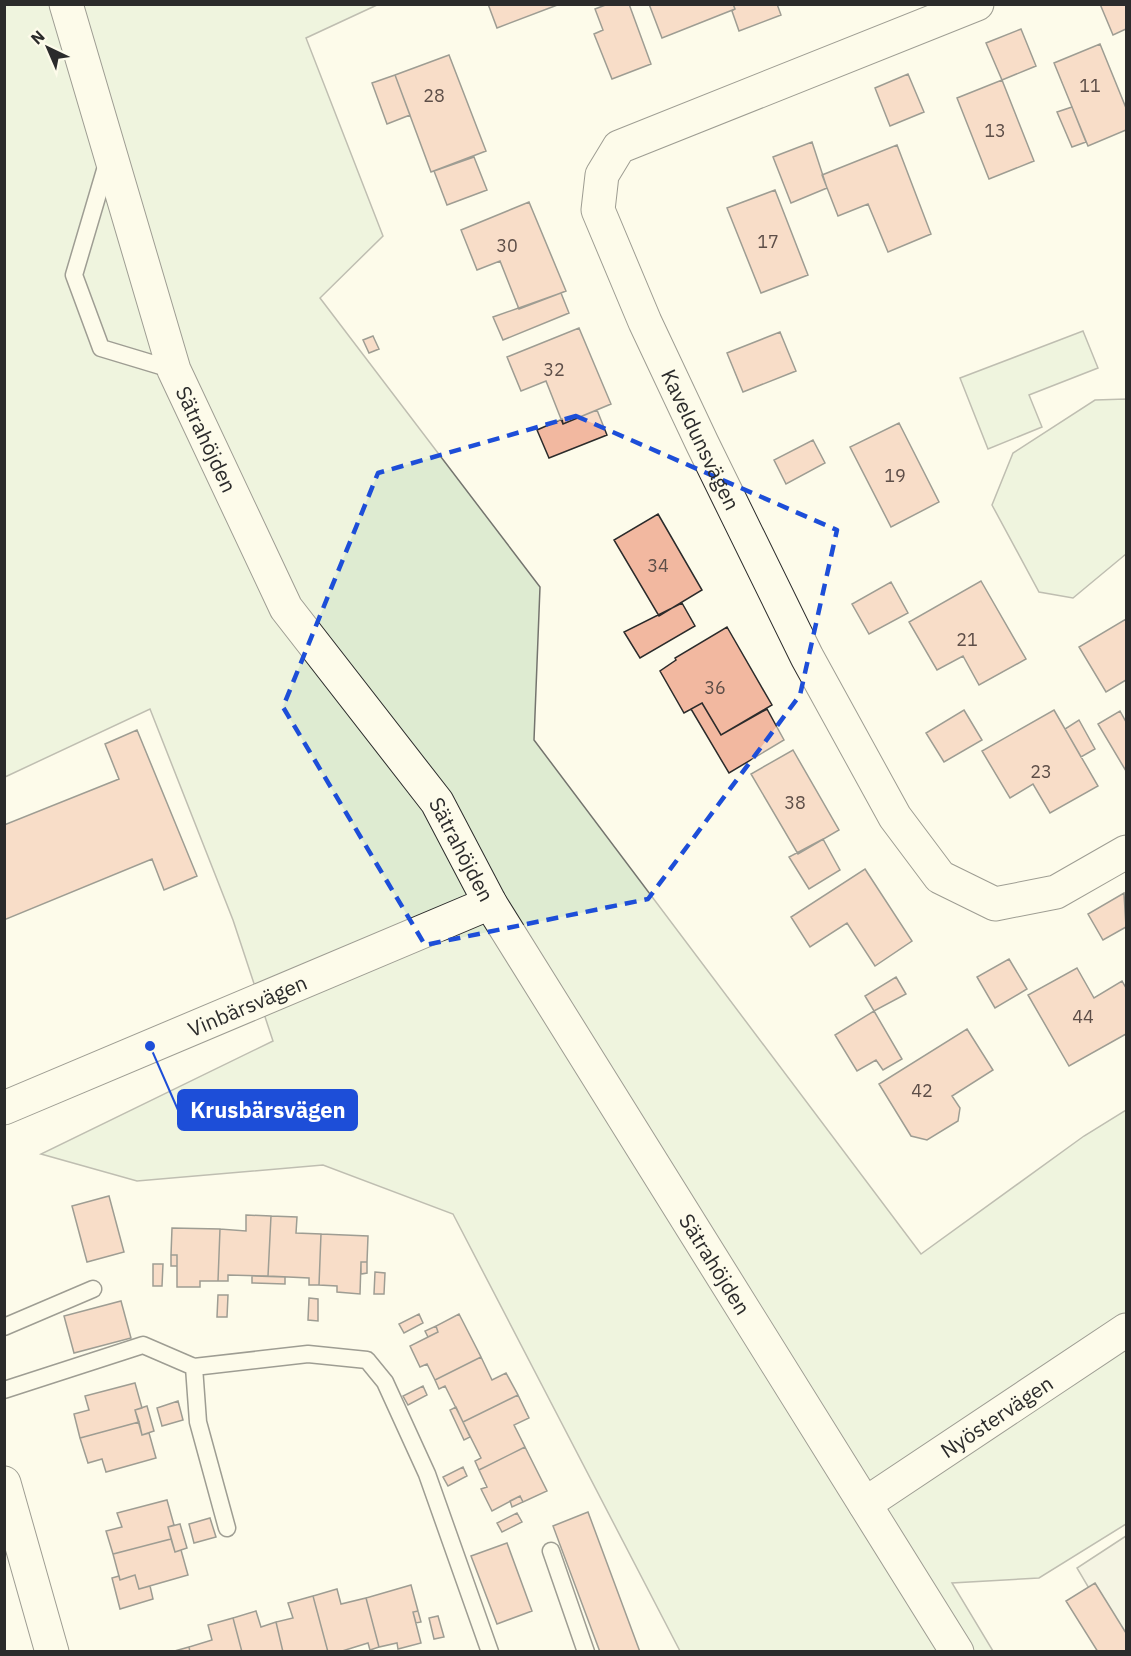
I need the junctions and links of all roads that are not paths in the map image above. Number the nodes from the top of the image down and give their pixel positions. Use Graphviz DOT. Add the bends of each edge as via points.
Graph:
graph roads {
  1 [pos="66,4"];
  2 [pos="977,4"];
  3 [pos="109,157"];
  4 [pos="174,370"];
  5 [pos="1126,852"];
  6 [pos="490,903"];
  7 [pos="4,1108"];
  8 [pos="93,1289"];
  9 [pos="4,1327"];
  10 [pos="1126,1330"];
  11 [pos="194,1367"];
  12 [pos="4,1390"];
  13 [pos="4,1483"];
  14 [pos="865,1504"];
  15 [pos="227,1528"];
  16 [pos="551,1551"];
  17 [pos="52,1652"];
  18 [pos="490,1652"];
  19 [pos="586,1652"];
  20 [pos="957,1652"];
  1 -- 3 [label="street, Sätrahöjden"];
  2 -- 5 [label="street, Kaveldunsvägen" via="620,147 602,175 598,210 645,322 807,657 895,817 940,877 995,904 1056,892"];
  3 -- 4 [label="street, Sätrahöjden"];
  3 -- 4 [label="lane" via="74,275 101,348"];
  4 -- 6 [label="street, Sätrahöjden" via="286,608 436,802"];
  6 -- 7 [label="street, Vinbärsvägen"];
  6 -- 14 [label="street, Sätrahöjden"];
  8 -- 9 [label="lane"];
  10 -- 14 [label="street, Nyöstervägen"];
  11 -- 12 [label="lane" via="143,1345"];
  11 -- 15 [label="lane" via="198,1422"];
  11 -- 18 [label="lane" via="308,1354 367,1360 386,1382 427,1474"];
  13 -- 17 [label="street"];
  14 -- 20 [label="street, Sätrahöjden"];
  16 -- 19 [label="lane"];
}
